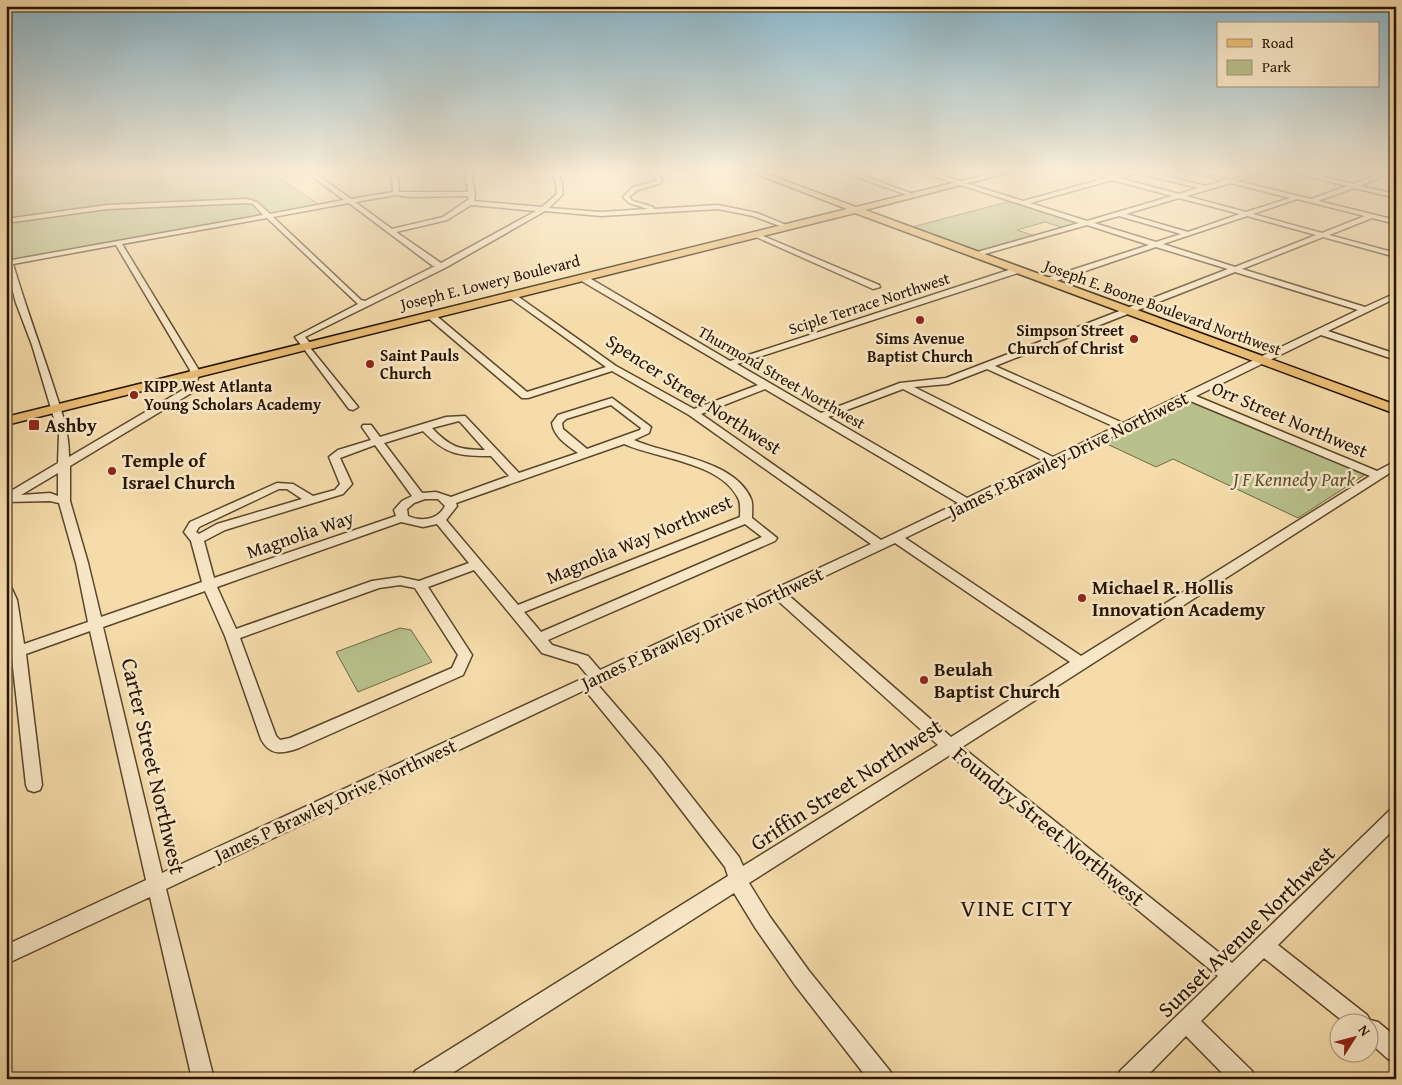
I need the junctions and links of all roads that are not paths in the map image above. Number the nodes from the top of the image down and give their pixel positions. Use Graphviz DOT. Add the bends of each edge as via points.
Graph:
graph roads {
  1 [pos="236,222"];
  2 [pos="273,222"];
  3 [pos="377,222"];
  4 [pos="433,222"];
  5 [pos="521,222"];
  6 [pos="774,222"];
  7 [pos="809,222"];
  8 [pos="887,222"];
  9 [pos="1084,222"];
  10 [pos="1093,222"];
  11 [pos="1146,222"];
  12 [pos="1227,222"];
  13 [pos="1271,222"];
  14 [pos="1357,222"];
  15 [pos="1088,223"];
  16 [pos="788,227"];
  17 [pos="390,231"];
  18 [pos="1189,234"];
  19 [pos="756,235"];
  20 [pos="1323,236"];
  21 [pos="118,243"];
  22 [pos="1156,245"];
  23 [pos="6,250"];
  24 [pos="977,255"];
  25 [pos="1396,255"];
  26 [pos="8,263"];
  27 [pos="442,266"];
  28 [pos="1235,269"];
  29 [pos="1018,270"];
  30 [pos="583,278"];
  31 [pos="1047,281"];
  32 [pos="876,287"];
  33 [pos="17,291"];
  34 [pos="7,293"];
  35 [pos="1396,295"];
  36 [pos="510,296"];
  37 [pos="366,304"];
  38 [pos="1127,310"];
  39 [pos="1366,310"];
  40 [pos="430,315"];
  41 [pos="1321,332"];
  42 [pos="308,346"];
  43 [pos="1396,357"];
  44 [pos="1262,360"];
  45 [pos="729,364"];
  46 [pos="988,366"];
  47 [pos="613,368"];
  48 [pos="196,374"];
  49 [pos="766,385"];
  50 [pos="904,385"];
  51 [pos="1188,396"];
  52 [pos="353,407"];
  53 [pos="57,409"];
  54 [pos="1396,410"];
  55 [pos="693,413"];
  56 [pos="820,417"];
  57 [pos="6,421"];
  58 [pos="367,427"];
  59 [pos="425,427"];
  60 [pos="1123,427"];
  61 [pos="624,440"];
  62 [pos="378,442"];
  63 [pos="493,453"];
  64 [pos="585,454"];
  65 [pos="1052,461"];
  66 [pos="63,464"];
  67 [pos="1396,464"];
  68 [pos="1378,475"];
  69 [pos="516,477"];
  70 [pos="419,497"];
  71 [pos="7,499"];
  72 [pos="311,500"];
  73 [pos="64,501"];
  74 [pos="450,501"];
  75 [pos="967,502"];
  76 [pos="402,518"];
  77 [pos="746,518"];
  78 [pos="440,519"];
  79 [pos="895,537"];
  80 [pos="197,540"];
  81 [pos="880,545"];
  82 [pos="476,565"];
  83 [pos="420,585"];
  84 [pos="204,588"];
  85 [pos="6,590"];
  86 [pos="777,593"];
  87 [pos="515,611"];
  88 [pos="95,625"];
  89 [pos="232,636"];
  90 [pos="538,638"];
  91 [pos="12,653"];
  92 [pos="1080,662"];
  93 [pos="592,679"];
  94 [pos="949,745"];
  95 [pos="34,785"];
  96 [pos="1393,824"];
  97 [pos="738,879"];
  98 [pos="156,884"];
  99 [pos="1264,946"];
  100 [pos="6,955"];
  101 [pos="1233,976"];
  102 [pos="1347,1012"];
  103 [pos="1187,1022"];
  104 [pos="1380,1038"];
  105 [pos="1396,1051"];
  106 [pos="203,1079"];
  107 [pos="423,1079"];
  108 [pos="882,1079"];
  109 [pos="1128,1079"];
  110 [pos="1244,1079"];
  1 -- 21 [label="street"];
  2 -- 37 [label="street" via="358,302"];
  3 -- 17 [label="street"];
  4 -- 17 [label="street"];
  5 -- 27 [label="street"];
  6 -- 16 [label="street"];
  7 -- 16 [label="main road, Joseph E. Lowery Boulevard"];
  8 -- 24 [label="main road, Joseph E. Boone Boulevard Northwest"];
  9 -- 15 [label="street"];
  10 -- 15 [label="street"];
  11 -- 18 [label="street"];
  12 -- 18 [label="street"];
  13 -- 20 [label="street"];
  14 -- 20 [label="street"];
  15 -- 22 [label="street"];
  15 -- 24 [label="street"];
  16 -- 19 [label="main road, Joseph E. Lowery Boulevard"];
  17 -- 27 [label="street"];
  18 -- 22 [label="street"];
  19 -- 30 [label="main road, Joseph E. Lowery Boulevard"];
  19 -- 32 [label="street"];
  20 -- 25 [label="street"];
  20 -- 28 [label="street"];
  21 -- 26 [label="street"];
  21 -- 48 [label="street"];
  22 -- 28 [label="street"];
  22 -- 31 [label="street"];
  23 -- 26 [label="street, Carter Street Northwest"];
  24 -- 29 [label="main road, Joseph E. Boone Boulevard Northwest"];
  26 -- 33 [label="street, Carter Street Northwest"];
  27 -- 37 [label="street"];
  28 -- 38 [label="street"];
  28 -- 39 [label="street"];
  29 -- 31 [label="main road, Joseph E. Boone Boulevard Northwest"];
  29 -- 45 [label="street, Sciple Terrace Northwest"];
  30 -- 36 [label="main road, Joseph E. Lowery Boulevard"];
  30 -- 45 [label="street, Thurmond Street Northwest"];
  31 -- 38 [label="main road, Joseph E. Boone Boulevard Northwest"];
  33 -- 34 [label="street"];
  33 -- 53 [label="street, Carter Street Northwest"];
  35 -- 39 [label="street, James P Brawley Drive Northwest"];
  36 -- 40 [label="main road, Joseph E. Lowery Boulevard"];
  36 -- 47 [label="street, Spencer Street Northwest"];
  37 -- 42 [label="street" via="299,337"];
  38 -- 44 [label="main road, Joseph E. Boone Boulevard Northwest"];
  38 -- 46 [label="street"];
  39 -- 41 [label="street, James P Brawley Drive Northwest"];
  40 -- 42 [label="main road, Joseph E. Lowery Boulevard"];
  40 -- 47 [label="street" via="524,396"];
  41 -- 43 [label="street"];
  41 -- 44 [label="street, James P Brawley Drive Northwest"];
  42 -- 48 [label="main road, Joseph E. Lowery Boulevard"];
  42 -- 52 [label="street" via="307,349"];
  44 -- 51 [label="street, James P Brawley Drive Northwest"];
  44 -- 54 [label="main road, Joseph E. Boone Boulevard Northwest"];
  45 -- 49 [label="street, Thurmond Street Northwest"];
  46 -- 50 [label="street" via="948,381"];
  46 -- 60 [label="street"];
  47 -- 55 [label="street, Spencer Street Northwest"];
  48 -- 53 [label="main road, Joseph E. Lowery Boulevard"];
  48 -- 66 [label="street" via="190,390"];
  49 -- 55 [label="street"];
  49 -- 56 [label="street, Thurmond Street Northwest"];
  50 -- 56 [label="street"];
  50 -- 65 [label="street"];
  51 -- 60 [label="street, James P Brawley Drive Northwest"];
  51 -- 68 [label="street, Orr Street Northwest"];
  53 -- 57 [label="main road, Joseph E. Lowery Boulevard"];
  53 -- 66 [label="street, Carter Street Northwest" via="64,435"];
  55 -- 81 [label="street, Spencer Street Northwest"];
  56 -- 75 [label="street, Thurmond Street Northwest"];
  58 -- 62 [label="street"];
  59 -- 62 [label="street"];
  59 -- 63 [label="street" via="452,451"];
  59 -- 63 [label="street" via="461,418"];
  60 -- 65 [label="street, James P Brawley Drive Northwest"];
  61 -- 64 [label="street"];
  61 -- 64 [label="street" via="639,435 646,427 612,401 562,417 557,423 558,430"];
  61 -- 77 [label="street, Magnolia Way Northwest" via="704,465 730,480 746,499"];
  62 -- 70 [label="street"];
  62 -- 72 [label="street, Magnolia Way" via="342,452 334,458 346,484 339,492"];
  63 -- 69 [label="street"];
  64 -- 69 [label="street"];
  65 -- 75 [label="street, James P Brawley Drive Northwest"];
  66 -- 71 [label="street"];
  66 -- 73 [label="street, Carter Street Northwest"];
  67 -- 68 [label="street, Griffin Street Northwest"];
  68 -- 92 [label="street, Griffin Street Northwest"];
  69 -- 74 [label="street"];
  70 -- 74 [label="street" via="438,495"];
  70 -- 76 [label="street" via="404,505 400,510"];
  71 -- 73 [label="street" via="50,498"];
  72 -- 80 [label="street, Magnolia Way" via="221,527"];
  72 -- 80 [label="street" via="289,486 277,486 194,525 190,532"];
  73 -- 88 [label="street, Carter Street Northwest"];
  74 -- 78 [label="street" via="450,511"];
  75 -- 79 [label="street, James P Brawley Drive Northwest"];
  76 -- 78 [label="street" via="421,524"];
  76 -- 84 [label="street, Magnolia Way"];
  77 -- 87 [label="street, Magnolia Way Northwest"];
  77 -- 90 [label="street" via="771,538"];
  78 -- 82 [label="street"];
  79 -- 81 [label="street, James P Brawley Drive Northwest"];
  79 -- 92 [label="street"];
  80 -- 84 [label="street"];
  81 -- 86 [label="street, James P Brawley Drive Northwest"];
  82 -- 83 [label="street"];
  82 -- 87 [label="street"];
  83 -- 89 [label="street" via="400,581 376,584"];
  83 -- 89 [label="street" via="465,655 458,671 293,744 276,747 269,740"];
  84 -- 88 [label="street, Magnolia Way"];
  84 -- 89 [label="street"];
  85 -- 91 [label="street" via="10,600"];
  86 -- 93 [label="street, James P Brawley Drive Northwest"];
  86 -- 94 [label="street, Foundry Street Northwest"];
  87 -- 90 [label="street"];
  88 -- 91 [label="street, Magnolia Way"];
  88 -- 98 [label="street, Carter Street Northwest"];
  90 -- 93 [label="street" via="547,649 583,660"];
  91 -- 95 [label="street"];
  92 -- 94 [label="street, Griffin Street Northwest"];
  93 -- 97 [label="street" via="733,863"];
  93 -- 98 [label="street, James P Brawley Drive Northwest"];
  94 -- 97 [label="street, Griffin Street Northwest"];
  94 -- 101 [label="street, Foundry Street Northwest"];
  96 -- 99 [label="street, Sunset Avenue Northwest"];
  97 -- 107 [label="street, Griffin Street Northwest"];
  97 -- 108 [label="street" via="758,915 802,978"];
  98 -- 100 [label="street, James P Brawley Drive Northwest"];
  98 -- 106 [label="street, Carter Street Northwest"];
  99 -- 101 [label="street, Sunset Avenue Northwest"];
  99 -- 102 [label="street"];
  101 -- 103 [label="street, Sunset Avenue Northwest"];
  103 -- 109 [label="street, Sunset Avenue Northwest"];
  103 -- 110 [label="street"];
  104 -- 105 [label="street"];
}
